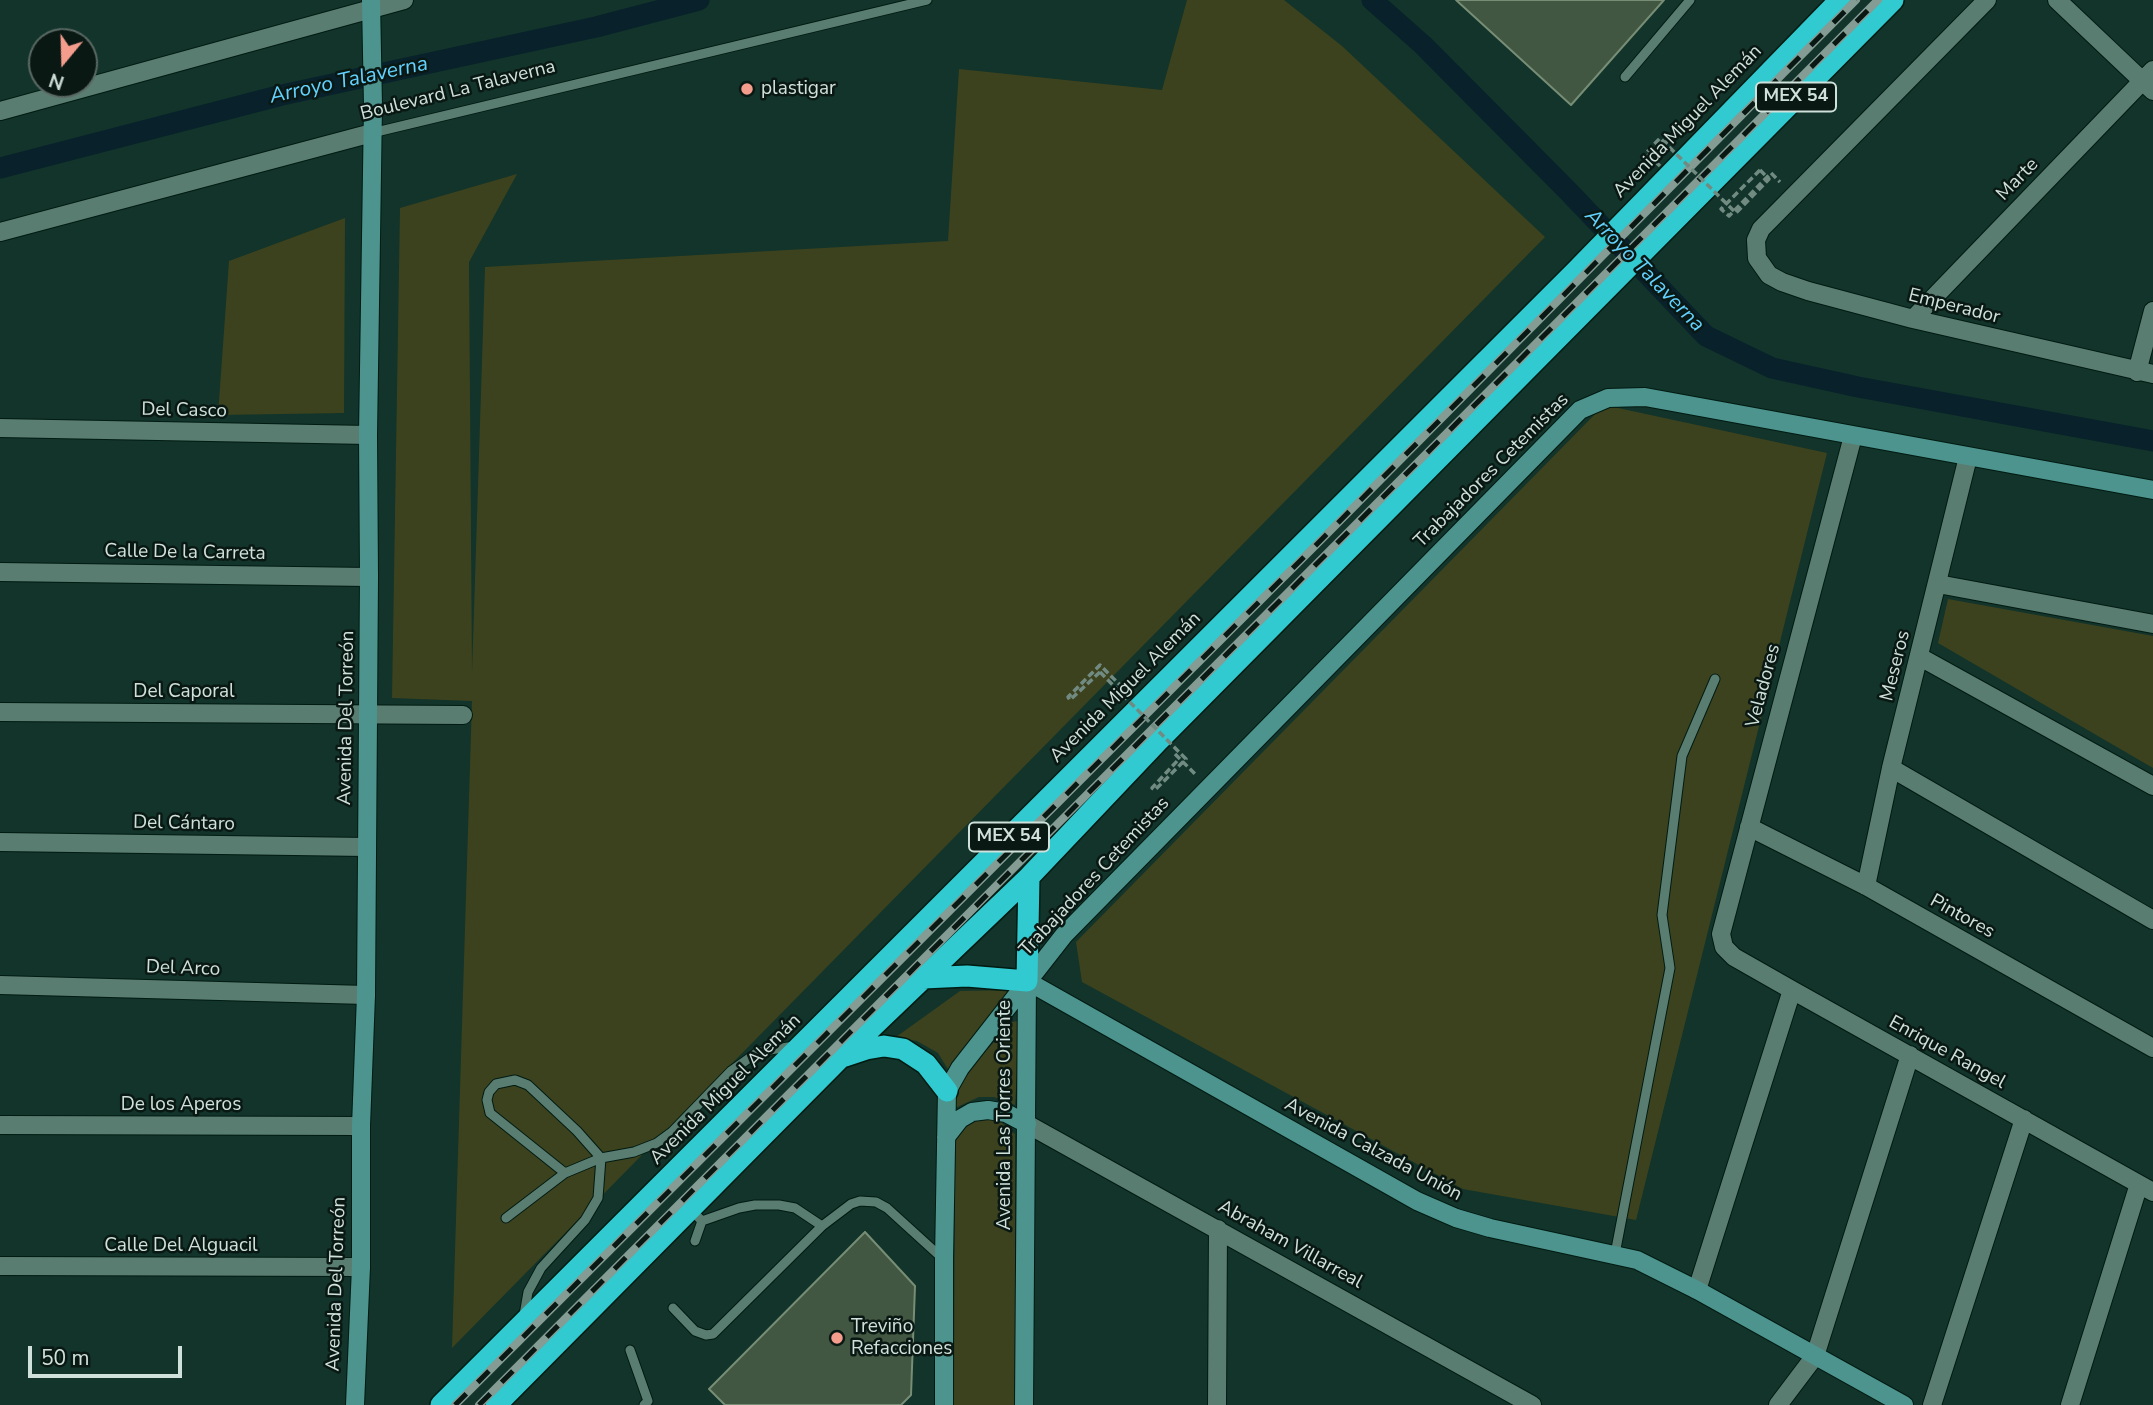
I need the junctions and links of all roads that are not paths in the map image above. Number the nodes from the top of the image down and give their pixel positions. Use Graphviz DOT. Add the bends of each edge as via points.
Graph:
graph roads {
  1 [pos="404,0"];
  2 [pos="927,0"];
  3 [pos="1690,0"];
  4 [pos="1840,0"];
  5 [pos="1893,0"];
  6 [pos="1987,0"];
  7 [pos="2057,0"];
  8 [pos="372,4"];
  9 [pos="1625,78"];
  10 [pos="2149,81"];
  11 [pos="0,111"];
  12 [pos="372,133"];
  13 [pos="0,232"];
  14 [pos="2153,311"];
  15 [pos="1913,319"];
  16 [pos="2145,373"];
  17 [pos="0,428"];
  18 [pos="368,435"];
  19 [pos="1853,436"];
  20 [pos="1968,457"];
  21 [pos="2153,490"];
  22 [pos="0,572"];
  23 [pos="369,577"];
  24 [pos="1938,584"];
  25 [pos="2153,624"];
  26 [pos="1920,657"];
  27 [pos="1715,679"];
  28 [pos="0,712"];
  29 [pos="369,713"];
  30 [pos="463,715"];
  31 [pos="1891,768"];
  32 [pos="2153,786"];
  33 [pos="1749,827"];
  34 [pos="0,842"];
  35 [pos="367,847"];
  36 [pos="1029,877"];
  37 [pos="1866,887"];
  38 [pos="2153,920"];
  39 [pos="1724,947"];
  40 [pos="923,978"];
  41 [pos="1027,981"];
  42 [pos="0,985"];
  43 [pos="1792,990"];
  44 [pos="366,995"];
  45 [pos="803,1044"];
  46 [pos="2153,1048"];
  47 [pos="1910,1055"];
  48 [pos="840,1058"];
  49 [pos="947,1091"];
  50 [pos="2024,1119"];
  51 [pos="1027,1124"];
  52 [pos="0,1125"];
  53 [pos="361,1126"];
  54 [pos="946,1137"];
  55 [pos="601,1158"];
  56 [pos="565,1173"];
  57 [pos="2146,1188"];
  58 [pos="696,1215"];
  59 [pos="506,1218"];
  60 [pos="822,1226"];
  61 [pos="1218,1229"];
  62 [pos="695,1241"];
  63 [pos="1615,1254"];
  64 [pos="944,1259"];
  65 [pos="0,1266"];
  66 [pos="361,1267"];
  67 [pos="1697,1290"];
  68 [pos="673,1308"];
  69 [pos="523,1324"];
  70 [pos="630,1350"];
  71 [pos="1815,1356"];
  72 [pos="648,1404"];
  73 [pos="355,1405"];
  74 [pos="441,1405"];
  75 [pos="496,1405"];
  76 [pos="944,1405"];
  77 [pos="1024,1405"];
  78 [pos="1217,1405"];
  79 [pos="1532,1405"];
  80 [pos="1778,1405"];
  81 [pos="1904,1405"];
  82 [pos="1932,1405"];
  83 [pos="2070,1405"];
  1 -- 8 [label="street"];
  2 -- 12 [label="lane, Boulevard La Talaverna"];
  3 -- 9 [label="lane"];
  4 -- 45 [label="highway, Avenida Miguel Alemán / MEX 54" via="1666,168 1577,270"];
  5 -- 36 [label="highway, MEX 54" via="1159,740"];
  6 -- 15 [label="street, Emperador" via="1761,229 1756,240 1757,258 1769,275 1782,282"];
  7 -- 10 [label="street"];
  8 -- 11 [label="street"];
  8 -- 12 [label="street, Avenida Del Torreón"];
  10 -- 15 [label="street, Marte"];
  12 -- 13 [label="street, Boulevard La Talaverna"];
  12 -- 18 [label="street, Avenida Del Torreón"];
  14 -- 16 [label="street"];
  15 -- 16 [label="street, Emperador"];
  17 -- 18 [label="street, Del Casco"];
  18 -- 23 [label="street, Avenida Del Torreón"];
  19 -- 20 [label="street, Trabajadores Cetemistas"];
  19 -- 33 [label="street, Veladores"];
  19 -- 41 [label="street, Trabajadores Cetemistas" via="1645,397 1608,398 1580,410 1065,935"];
  20 -- 21 [label="street, Trabajadores Cetemistas"];
  20 -- 24 [label="street, Meseros"];
  22 -- 23 [label="street, Calle De la Carreta"];
  23 -- 29 [label="street, Avenida Del Torreón"];
  24 -- 25 [label="street"];
  24 -- 26 [label="street, Meseros"];
  26 -- 31 [label="street, Meseros"];
  26 -- 32 [label="street"];
  27 -- 63 [label="lane" via="1682,756 1661,915 1670,968"];
  28 -- 29 [label="street, Del Caporal"];
  29 -- 30 [label="street, Del Caporal"];
  29 -- 35 [label="street, Avenida Del Torreón"];
  31 -- 37 [label="street, Meseros"];
  31 -- 38 [label="street"];
  33 -- 37 [label="street, Pintores"];
  33 -- 39 [label="street, Veladores" via="1721,934"];
  34 -- 35 [label="street, Del Cántaro"];
  35 -- 44 [label="street, Avenida Del Torreón"];
  36 -- 40 [label="highway, MEX 54"];
  36 -- 41 [label="highway"];
  37 -- 46 [label="street, Pintores"];
  39 -- 43 [label="street, Enrique Rangel"];
  40 -- 41 [label="highway"];
  40 -- 48 [label="highway, MEX 54"];
  41 -- 49 [label="street, Avenida Las Torres Oriente"];
  41 -- 51 [label="street, Avenida Las Torres Oriente"];
  41 -- 63 [label="street, Avenida Calzada Unión" via="1417,1201 1490,1228"];
  42 -- 44 [label="street, Del Arco"];
  43 -- 47 [label="street, Enrique Rangel"];
  43 -- 67 [label="street"];
  44 -- 53 [label="street, Avenida Del Torreón"];
  45 -- 55 [label="lane" via="758,1052 731,1071 657,1143"];
  45 -- 69 [label="highway, Avenida Miguel Alemán / MEX 54"];
  47 -- 50 [label="street, Enrique Rangel"];
  47 -- 71 [label="street"];
  48 -- 49 [label="highway" via="884,1046 902,1049 926,1064"];
  48 -- 58 [label="highway, MEX 54"];
  49 -- 54 [label="street, Avenida Las Torres Oriente"];
  50 -- 57 [label="street, Enrique Rangel"];
  50 -- 82 [label="street"];
  51 -- 54 [label="street" via="1006,1113 972,1112"];
  51 -- 61 [label="street, Abraham Villarreal"];
  51 -- 77 [label="street, Avenida Las Torres Oriente"];
  52 -- 53 [label="street, De los Aperos"];
  53 -- 66 [label="street, Avenida Del Torreón"];
  54 -- 64 [label="street, Avenida Las Torres Oriente"];
  55 -- 56 [label="lane"];
  55 -- 56 [label="lane" via="528,1085 515,1080 496,1084 486,1100 490,1113"];
  55 -- 69 [label="lane" via="598,1198 585,1220 541,1268 528,1292"];
  56 -- 59 [label="lane"];
  57 -- 83 [label="street"];
  58 -- 60 [label="lane" via="779,1205 795,1208"];
  58 -- 62 [label="lane"];
  58 -- 75 [label="highway, MEX 54"];
  60 -- 64 [label="lane" via="851,1204 876,1202"];
  60 -- 68 [label="lane" via="713,1334 695,1331"];
  61 -- 78 [label="street"];
  61 -- 79 [label="street, Abraham Villarreal"];
  63 -- 67 [label="street, Avenida Calzada Unión"];
  64 -- 76 [label="street, Avenida Las Torres Oriente"];
  65 -- 66 [label="street, Calle Del Alguacil"];
  66 -- 73 [label="street, Avenida Del Torreón"];
  67 -- 71 [label="street, Avenida Calzada Unión"];
  69 -- 74 [label="highway, Avenida Miguel Alemán / MEX 54"];
  70 -- 72 [label="lane"];
  71 -- 80 [label="street"];
  71 -- 81 [label="street, Avenida Calzada Unión"];
}
